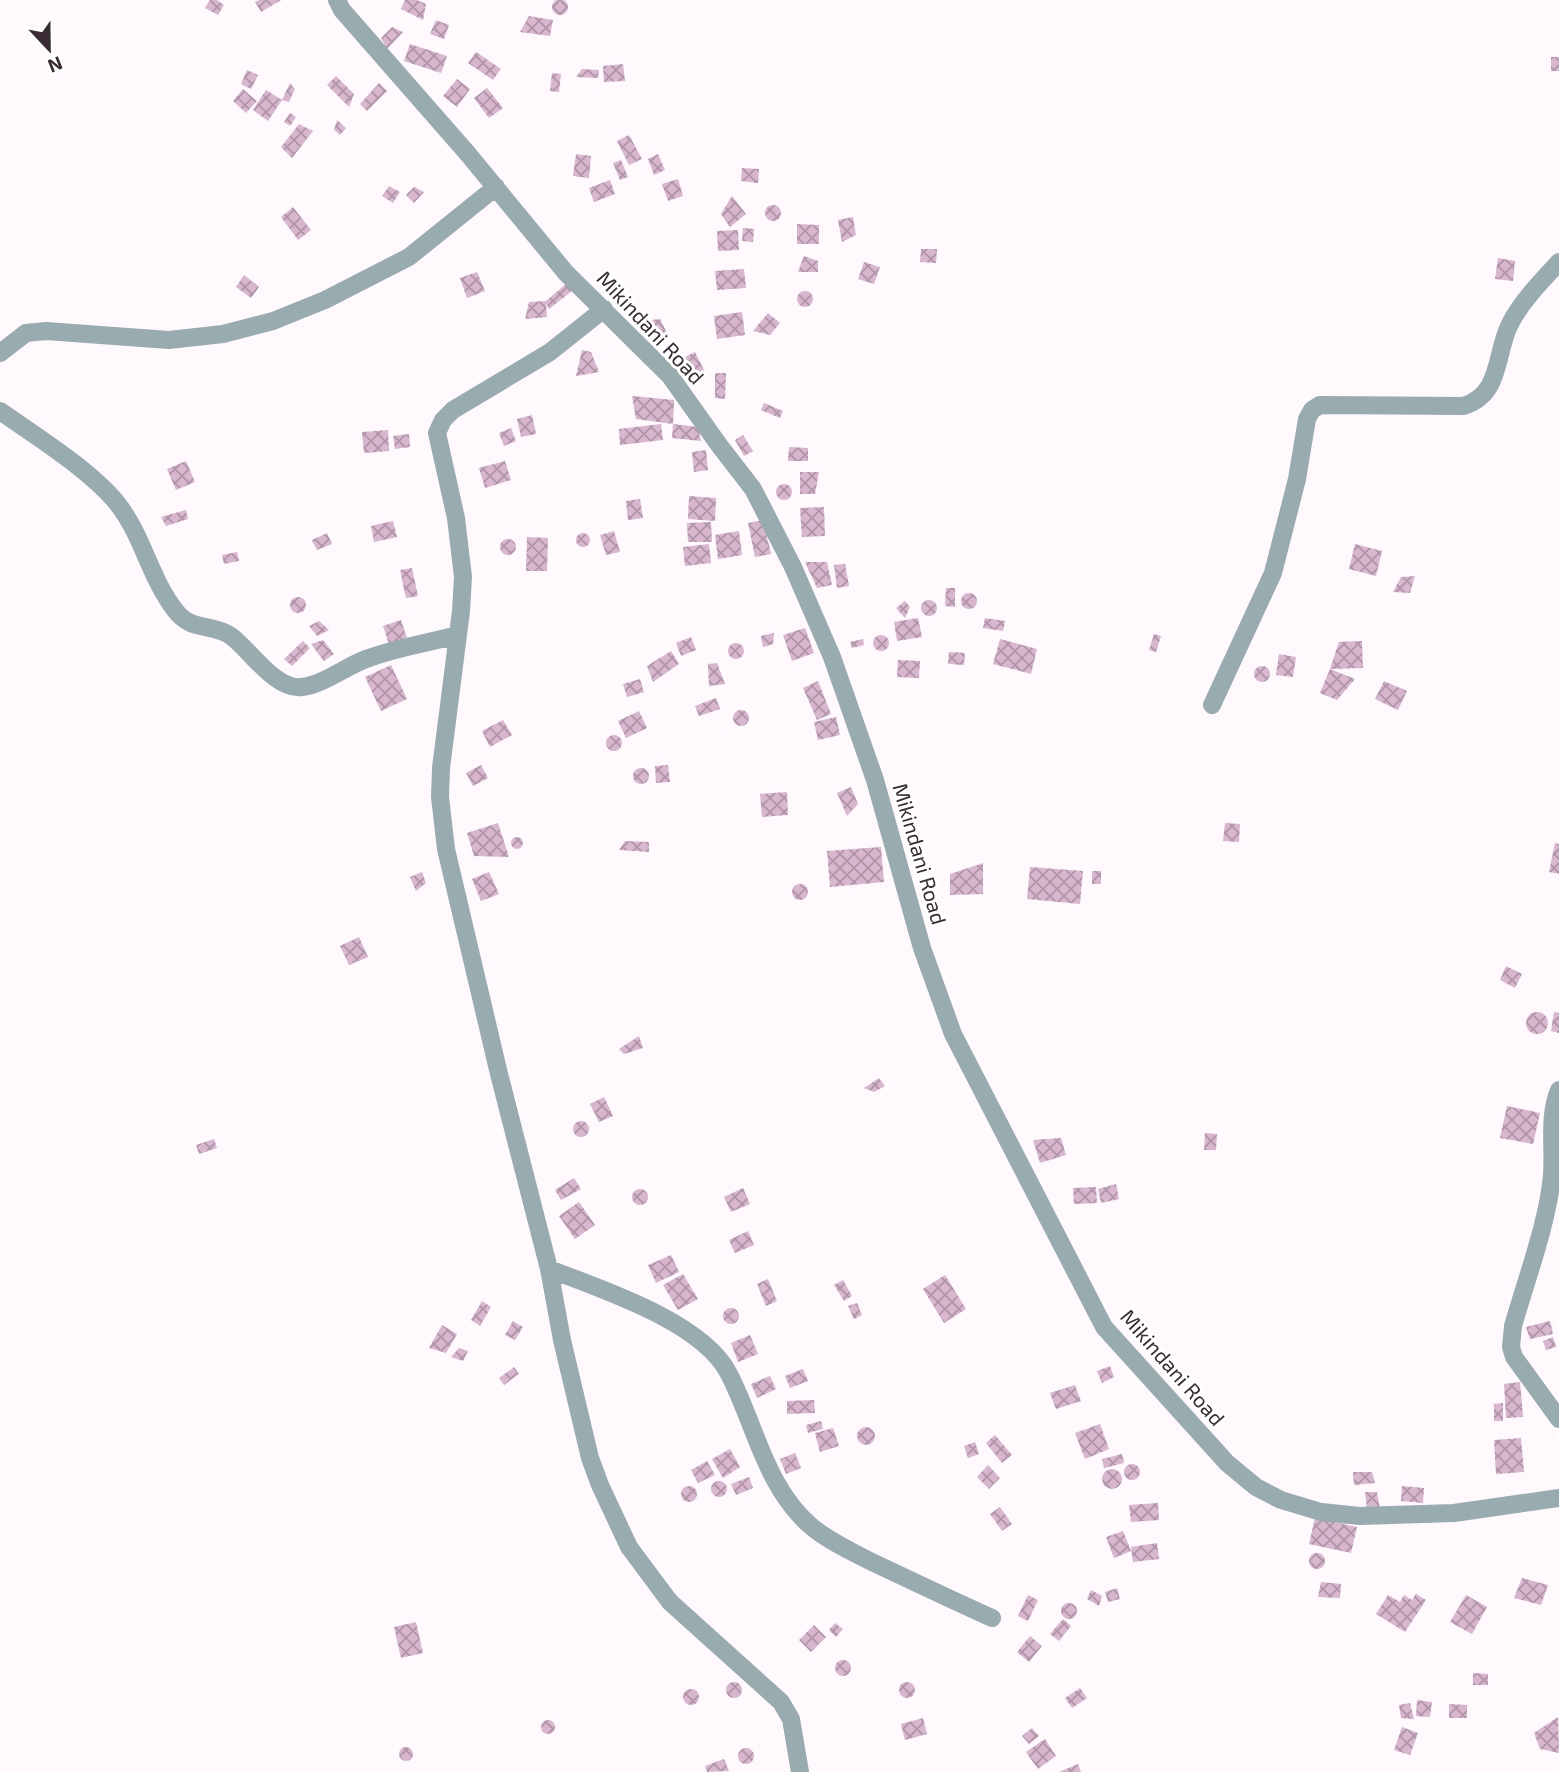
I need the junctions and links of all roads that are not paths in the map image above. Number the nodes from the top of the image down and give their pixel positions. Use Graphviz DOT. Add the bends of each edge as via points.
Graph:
graph roads {
  1 [pos="337,0"];
  2 [pos="496,187"];
  3 [pos="1559,262"];
  4 [pos="604,309"];
  5 [pos="0,353"];
  6 [pos="0,411"];
  7 [pos="458,635"];
  8 [pos="1212,705"];
  9 [pos="1559,1090"];
  10 [pos="549,1269"];
  11 [pos="1559,1419"];
  12 [pos="1559,1498"];
  13 [pos="992,1618"];
  14 [pos="800,1772"];
  1 -- 2 [label="street, Mikindani Road"];
  2 -- 4 [label="street, Mikindani Road" via="566,273"];
  2 -- 5 [label="street" via="409,257 273,321 223,334 169,340 26,333"];
  3 -- 8 [label="street" via="1509,326 1495,375 1475,403 1320,405 1312,410 1273,573"];
  4 -- 7 [label="street" via="572,337 467,400 443,420 437,433 461,558"];
  4 -- 12 [label="street, Mikindani Road" via="670,376 753,489 793,567 832,657 871,768 922,948 953,1034 1104,1327 1227,1463 1281,1500 1321,1512 1360,1516 1454,1513"];
  6 -- 7 [label="street" via="116,502 149,558 161,590 182,619 231,636 292,687 304,687 368,659"];
  7 -- 10 [label="street" via="441,778 444,839"];
  9 -- 11 [label="street" via="1553,1115 1552,1175 1511,1347 1520,1368"];
  10 -- 13 [label="street" via="662,1317 698,1337 715,1353 729,1372 776,1479 812,1527 849,1550"];
  10 -- 14 [label="street" via="590,1458 629,1547 670,1602 781,1702 791,1719"];
}
